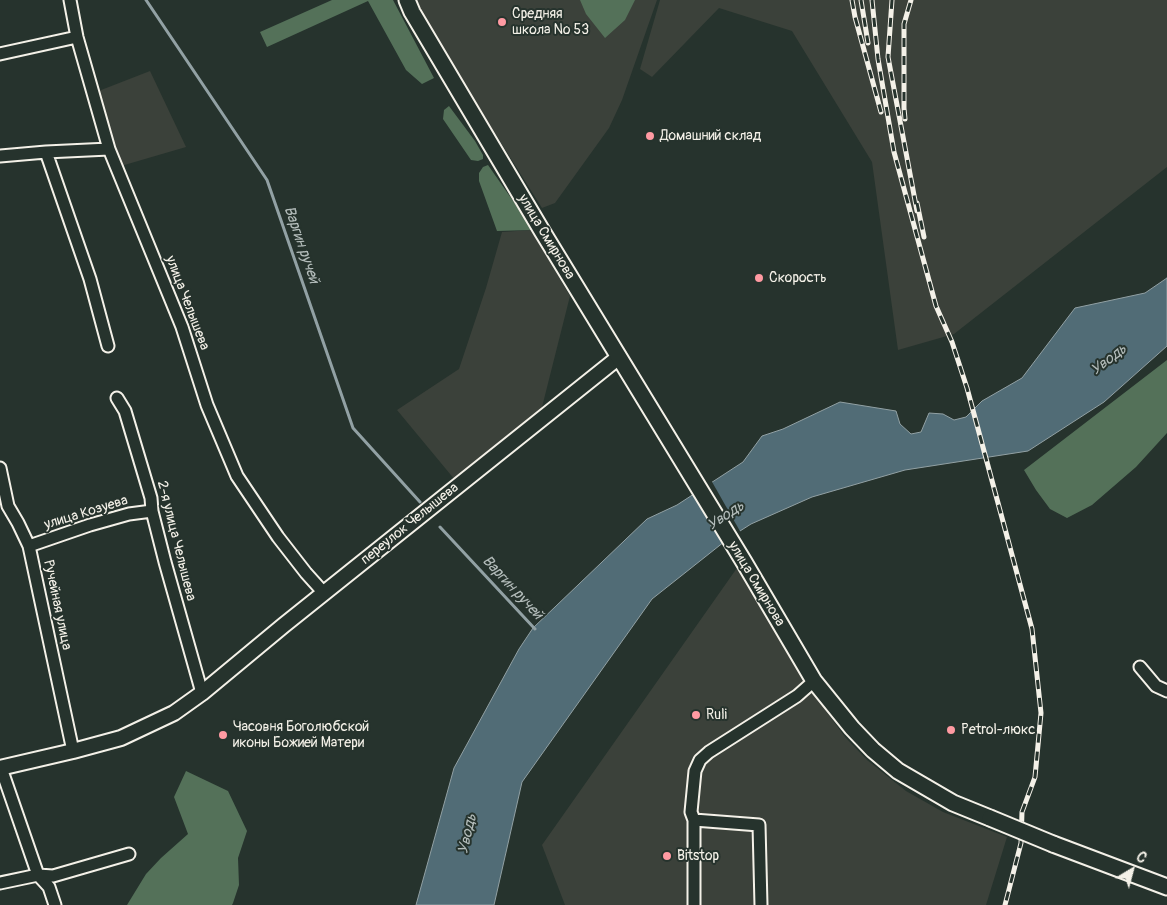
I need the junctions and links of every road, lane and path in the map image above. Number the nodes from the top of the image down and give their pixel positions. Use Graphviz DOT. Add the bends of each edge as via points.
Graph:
graph roads {
  1 [pos="70,0"];
  2 [pos="407,0"];
  3 [pos="77,37"];
  4 [pos="0,54"];
  5 [pos="109,149"];
  6 [pos="46,152"];
  7 [pos="0,156"];
  8 [pos="108,346"];
  9 [pos="619,357"];
  10 [pos="117,398"];
  11 [pos="0,468"];
  12 [pos="4,507"];
  13 [pos="152,511"];
  14 [pos="29,546"];
  15 [pos="324,593"];
  16 [pos="1140,667"];
  17 [pos="814,681"];
  18 [pos="1167,691"];
  19 [pos="202,694"];
  20 [pos="73,751"];
  21 [pos="0,768"];
  22 [pos="694,820"];
  23 [pos="129,854"];
  24 [pos="38,875"];
  25 [pos="0,883"];
  26 [pos="1167,887"];
  27 [pos="55,905"];
  28 [pos="694,905"];
  29 [pos="761,905"];
  1 -- 3 [label="street, улица Челышева"];
  2 -- 9 [label="main road, улица Смирнова"];
  3 -- 4 [label="street"];
  3 -- 5 [label="street, улица Челышева"];
  5 -- 6 [label="street"];
  5 -- 15 [label="street, улица Челышева" via="182,328 207,405 237,476 278,537"];
  6 -- 7 [label="street"];
  6 -- 8 [label="street" via="90,279"];
  9 -- 15 [label="street, переулок Челышева"];
  9 -- 17 [label="main road, улица Смирнова"];
  10 -- 13 [label="street, 2-я улица Челышева" via="125,411"];
  11 -- 12 [label="street, Ручейная улица"];
  12 -- 14 [label="street, Ручейная улица" via="18,523"];
  13 -- 14 [label="street, улица Козуева" via="90,525"];
  13 -- 19 [label="street, 2-я улица Челышева"];
  14 -- 20 [label="street, Ручейная улица"];
  15 -- 19 [label="street, переулок Челышева"];
  16 -- 18 [label="street" via="1156,686"];
  17 -- 22 [label="street" via="797,696 700,760 692,789"];
  17 -- 26 [label="main road, улица Смирнова, bridge" via="873,750 898,771 953,804"];
  19 -- 20 [label="street, переулок Челышева" via="174,713 121,738"];
  20 -- 21 [label="street, переулок Челышева"];
  21 -- 24 [label="street"];
  22 -- 28 [label="street"];
  22 -- 29 [label="street" via="759,824"];
  23 -- 24 [label="street" via="53,876"];
  24 -- 25 [label="street"];
  24 -- 27 [label="street" via="49,887"];
}
